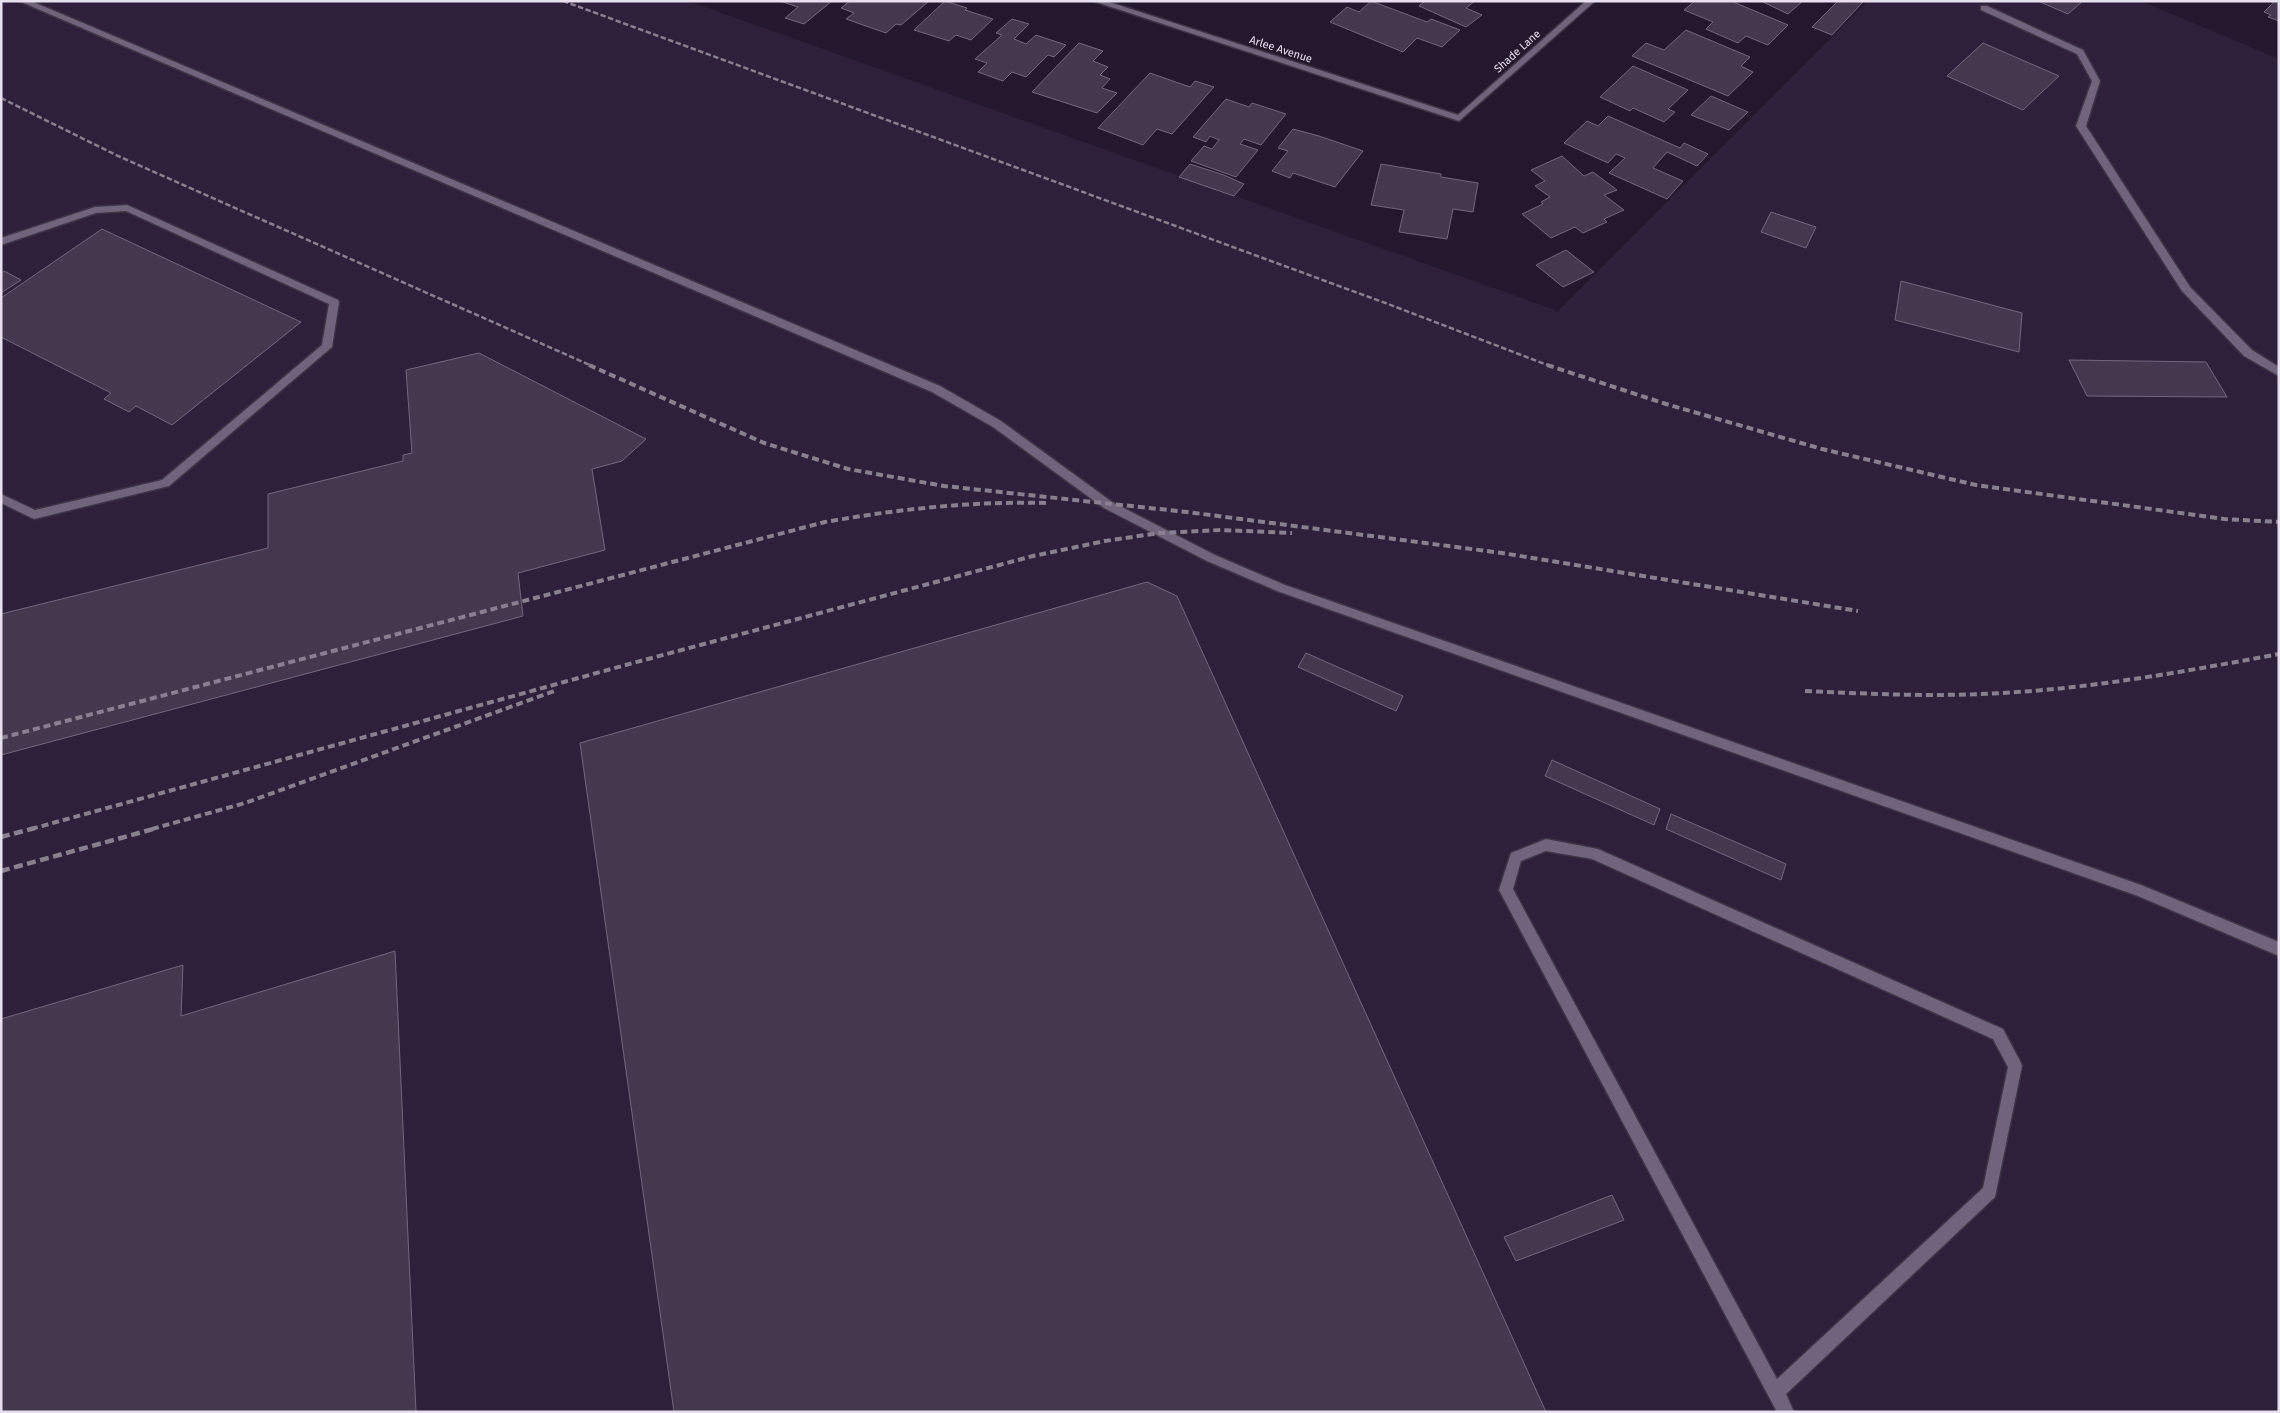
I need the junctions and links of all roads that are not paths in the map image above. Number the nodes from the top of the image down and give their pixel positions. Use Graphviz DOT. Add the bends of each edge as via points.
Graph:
graph roads {
  1 [pos="23,1"];
  2 [pos="1097,1"];
  3 [pos="1586,2"];
  4 [pos="1984,8"];
  5 [pos="1459,118"];
  6 [pos="1,242"];
  7 [pos="2279,372"];
  8 [pos="1,498"];
  9 [pos="2279,949"];
  10 [pos="1776,1392"];
  11 [pos="1786,1412"];
  1 -- 9 [label="street" via="936,389 997,424 1108,505 1211,558 1280,588 2141,890"];
  2 -- 5 [label="street, Arlee Avenue"];
  3 -- 5 [label="street, Shade Lane"];
  4 -- 7 [label="street" via="2080,52 2096,81 2080,126 2186,289 2248,353"];
  6 -- 8 [label="street" via="96,210 127,208 334,302 327,347 165,483 34,515"];
  10 -- 10 [label="street" via="1506,890 1516,857 1546,845 1593,853 1998,1034 2014,1066 1990,1192"];
  10 -- 11 [label="street"];
}
